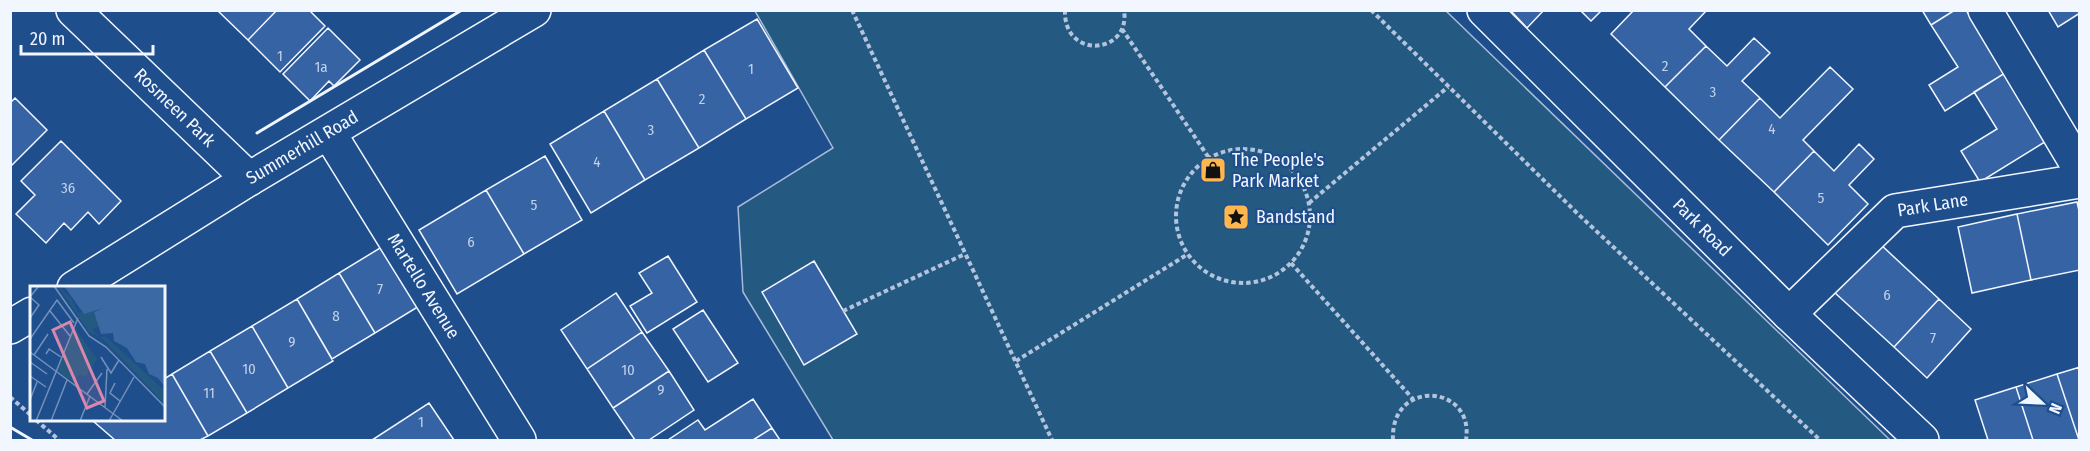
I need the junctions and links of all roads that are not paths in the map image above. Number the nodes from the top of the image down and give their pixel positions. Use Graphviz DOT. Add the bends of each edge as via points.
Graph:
graph roads {
  1 [pos="73,10"];
  2 [pos="534,10"];
  3 [pos="1484,10"];
  4 [pos="1985,10"];
  5 [pos="329,133"];
  6 [pos="2079,169"];
  7 [pos="249,179"];
  8 [pos="2079,182"];
  9 [pos="77,286"];
  10 [pos="1789,314"];
  11 [pos="30,315"];
  12 [pos="10,327"];
  13 [pos="519,441"];
  14 [pos="1922,441"];
  1 -- 7 [label="main road, Rosmeen Park"];
  2 -- 5 [label="main road, Summerhill Road"];
  3 -- 10 [label="main road, Park Road"];
  4 -- 6 [label="main road"];
  5 -- 7 [label="main road, Summerhill Road"];
  5 -- 13 [label="main road, Martello Avenue"];
  7 -- 9 [label="main road, Summerhill Road"];
  8 -- 10 [label="main road, Park Lane" via="1895,211"];
  10 -- 14 [label="main road, Park Road"];
  11 -- 12 [label="main road"];
}
